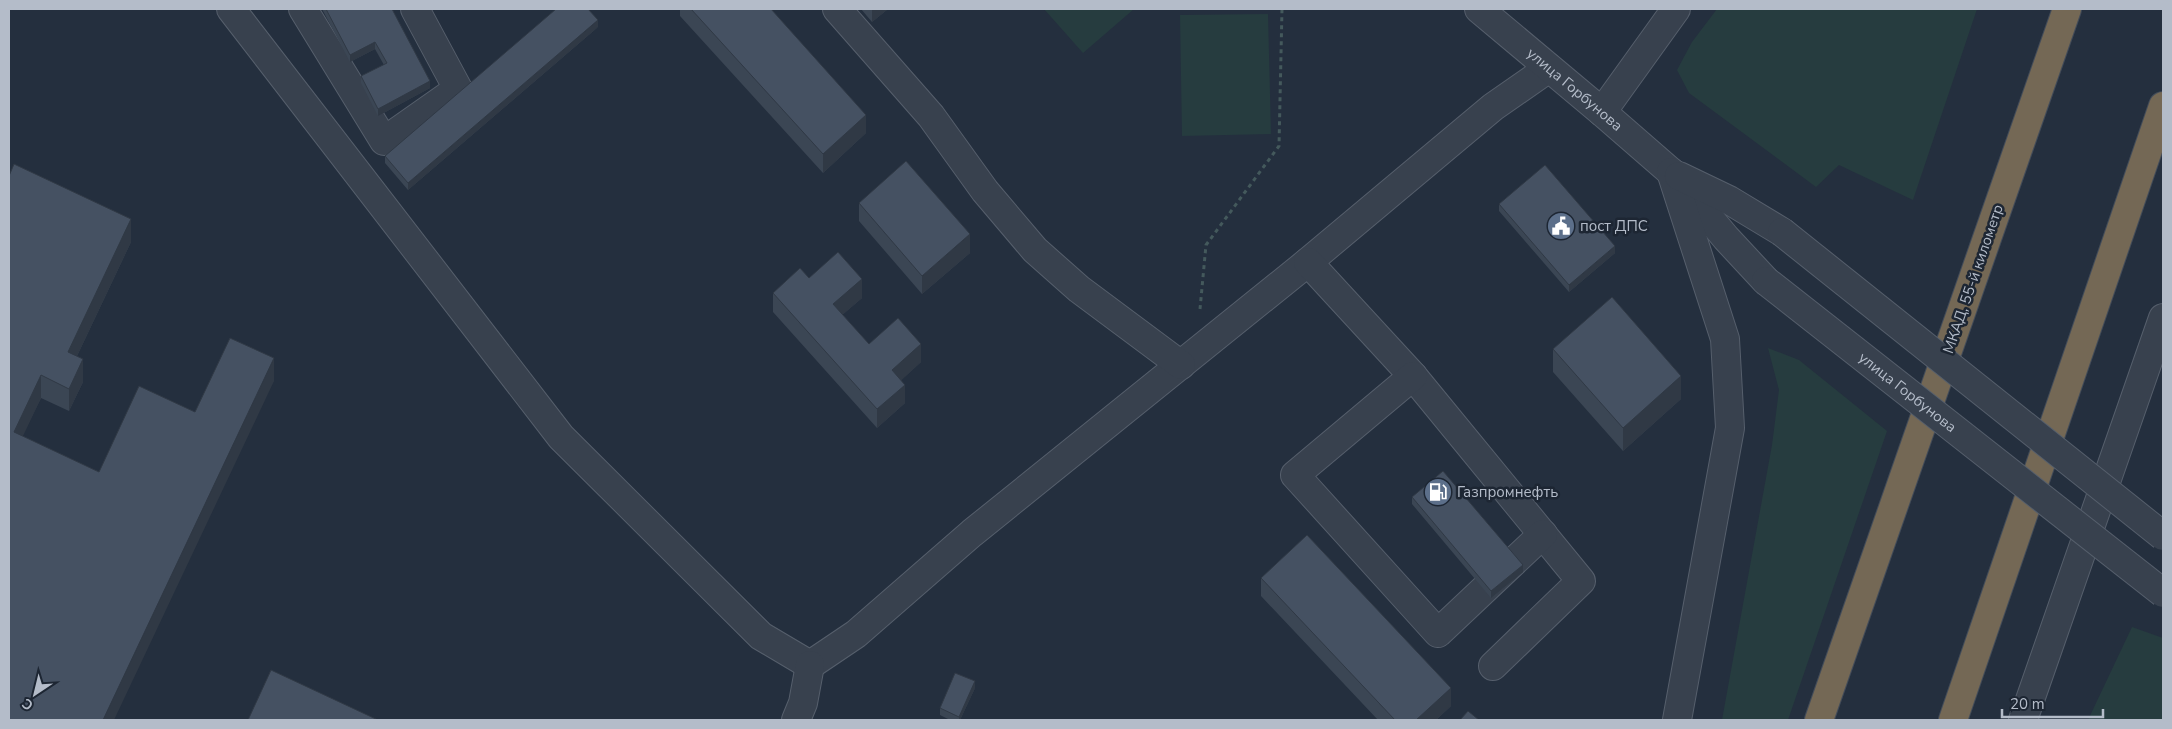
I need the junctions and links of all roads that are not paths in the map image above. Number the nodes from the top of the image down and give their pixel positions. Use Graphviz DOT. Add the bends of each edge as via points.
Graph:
graph roads {
  1 [pos="231,9"];
  2 [pos="303,9"];
  3 [pos="415,9"];
  4 [pos="837,9"];
  5 [pos="1479,9"];
  6 [pos="1676,9"];
  7 [pos="2067,9"];
  8 [pos="1549,68"];
  9 [pos="2163,106"];
  10 [pos="1602,112"];
  11 [pos="1671,172"];
  12 [pos="1782,232"];
  13 [pos="1726,238"];
  14 [pos="1308,262"];
  15 [pos="1709,288"];
  16 [pos="2163,318"];
  17 [pos="1181,365"];
  18 [pos="1413,376"];
  19 [pos="1543,534"];
  20 [pos="2163,536"];
  21 [pos="2163,594"];
  22 [pos="810,665"];
  23 [pos="1493,666"];
  24 [pos="796,720"];
  25 [pos="1677,720"];
  26 [pos="1819,720"];
  27 [pos="1953,720"];
  28 [pos="2023,720"];
  1 -- 22 [label="street" via="561,438 761,636"];
  2 -- 3 [label="street" via="384,141 458,89"];
  4 -- 17 [label="street" via="931,116 984,191 1035,250 1079,289"];
  5 -- 8 [label="street, улица Горбунова"];
  6 -- 10 [label="street"];
  7 -- 26 [label="highway, МКАД, 55-й километр"];
  8 -- 10 [label="street, улица Горбунова"];
  8 -- 14 [label="street" via="1494,107"];
  9 -- 27 [label="highway"];
  10 -- 11 [label="street, улица Горбунова"];
  11 -- 12 [label="street, улица Горбунова" via="1729,200"];
  11 -- 13 [label="street, улица Горбунова"];
  11 -- 15 [label="street"];
  12 -- 13 [label="street" via="1752,227 1737,230"];
  12 -- 20 [label="street, улица Горбунова, bridge"];
  13 -- 15 [label="street" via="1709,264"];
  13 -- 21 [label="street, улица Горбунова, bridge" via="1766,281"];
  14 -- 17 [label="street"];
  14 -- 18 [label="street"];
  15 -- 25 [label="street" via="1726,340 1730,428"];
  16 -- 28 [label="street"];
  17 -- 22 [label="street" via="972,534 856,634"];
  18 -- 19 [label="street"];
  18 -- 19 [label="street" via="1295,475 1438,633"];
  19 -- 23 [label="street" via="1581,581"];
  22 -- 24 [label="street" via="803,703"];
}
